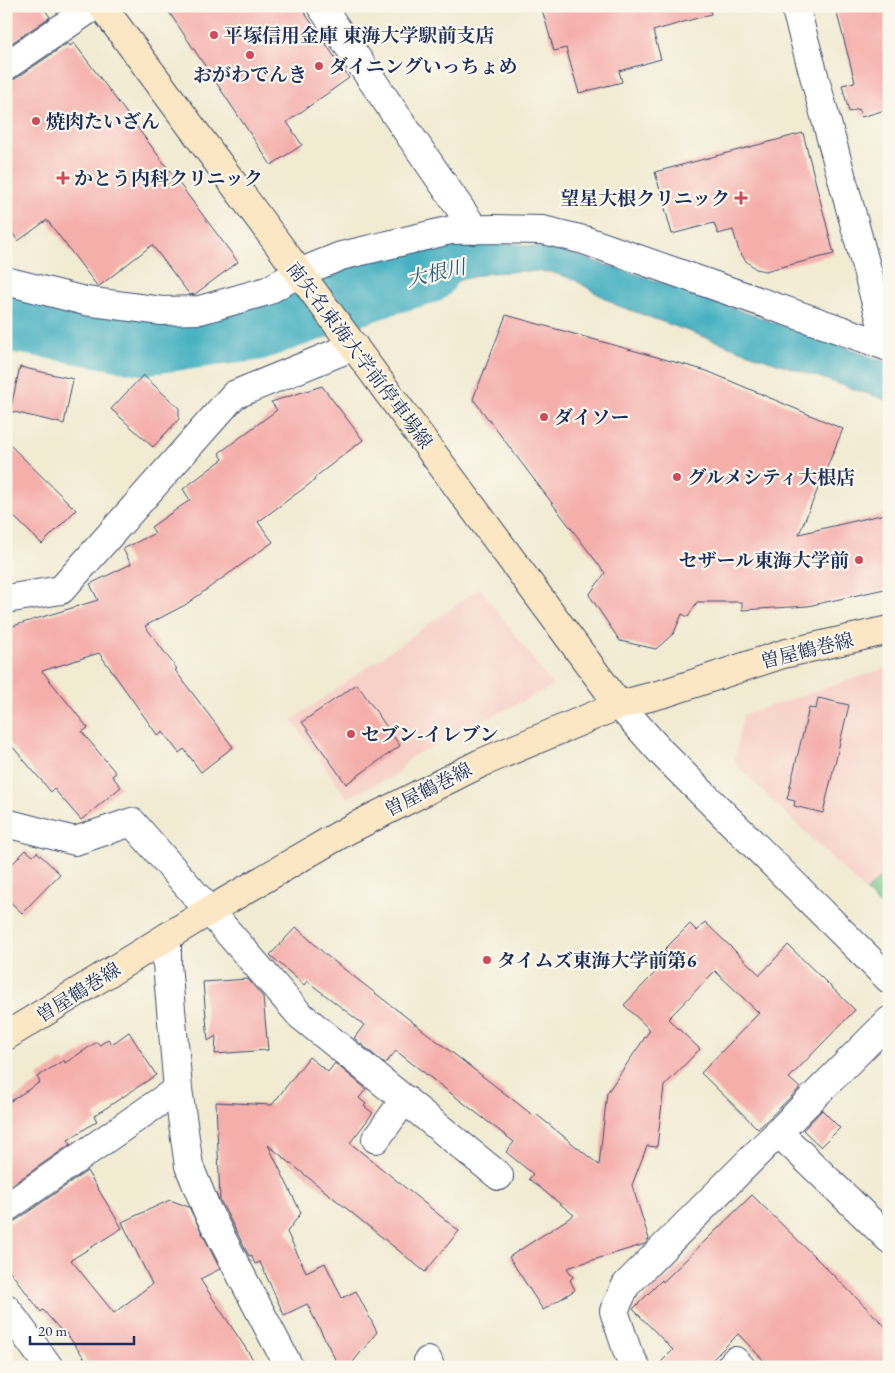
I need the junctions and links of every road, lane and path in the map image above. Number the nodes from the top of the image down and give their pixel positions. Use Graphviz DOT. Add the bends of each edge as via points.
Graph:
graph roads {
  1 [pos="94,6"];
  2 [pos="102,6"];
  3 [pos="321,6"];
  4 [pos="795,6"];
  5 [pos="6,66"];
  6 [pos="475,230"];
  7 [pos="302,276"];
  8 [pos="6,281"];
  9 [pos="350,341"];
  10 [pos="888,347"];
  11 [pos="6,599"];
  12 [pos="889,630"];
  13 [pos="619,705"];
  14 [pos="6,823"];
  15 [pos="209,911"];
  16 [pos="167,937"];
  17 [pos="889,979"];
  18 [pos="889,1021"];
  19 [pos="6,1036"];
  20 [pos="178,1089"];
  21 [pos="405,1099"];
  22 [pos="778,1132"];
  23 [pos="376,1139"];
  24 [pos="499,1176"];
  25 [pos="6,1208"];
  26 [pos="889,1239"];
  27 [pos="6,1308"];
  28 [pos="49,1367"];
  29 [pos="289,1367"];
  30 [pos="636,1367"];
  31 [pos="730,1367"];
  32 [pos="741,1367"];
  1 -- 5 [label="street"];
  2 -- 7 [label="main road, 南矢名東海大学前停車場線"];
  3 -- 6 [label="street"];
  4 -- 10 [label="street"];
  6 -- 7 [label="street" via="451,230 340,256"];
  6 -- 10 [label="street" via="543,230 584,240"];
  7 -- 8 [label="street" via="256,295 200,310 162,311 84,302"];
  7 -- 9 [label="main road, 南矢名東海大学前停車場線"];
  9 -- 11 [label="street" via="234,395 61,590"];
  9 -- 13 [label="main road, 南矢名東海大学前停車場線"];
  12 -- 13 [label="main road, 曽屋鶴巻線" via="784,654"];
  13 -- 15 [label="main road, 曽屋鶴巻線" via="481,763 356,825"];
  13 -- 17 [label="street" via="662,754"];
  14 -- 15 [label="street" via="75,841 132,822"];
  15 -- 16 [label="main road, 曽屋鶴巻線"];
  15 -- 21 [label="street" via="300,1015"];
  16 -- 19 [label="main road, 曽屋鶴巻線"];
  16 -- 20 [label="street"];
  18 -- 22 [label="street"];
  20 -- 25 [label="street"];
  20 -- 29 [label="street" via="189,1166 207,1210"];
  21 -- 23 [label="street"];
  21 -- 24 [label="street"];
  22 -- 26 [label="street"];
  22 -- 30 [label="street" via="626,1285 614,1312"];
  27 -- 28 [label="street"];
  31 -- 32 [label="street" via="735,1361"];
}
